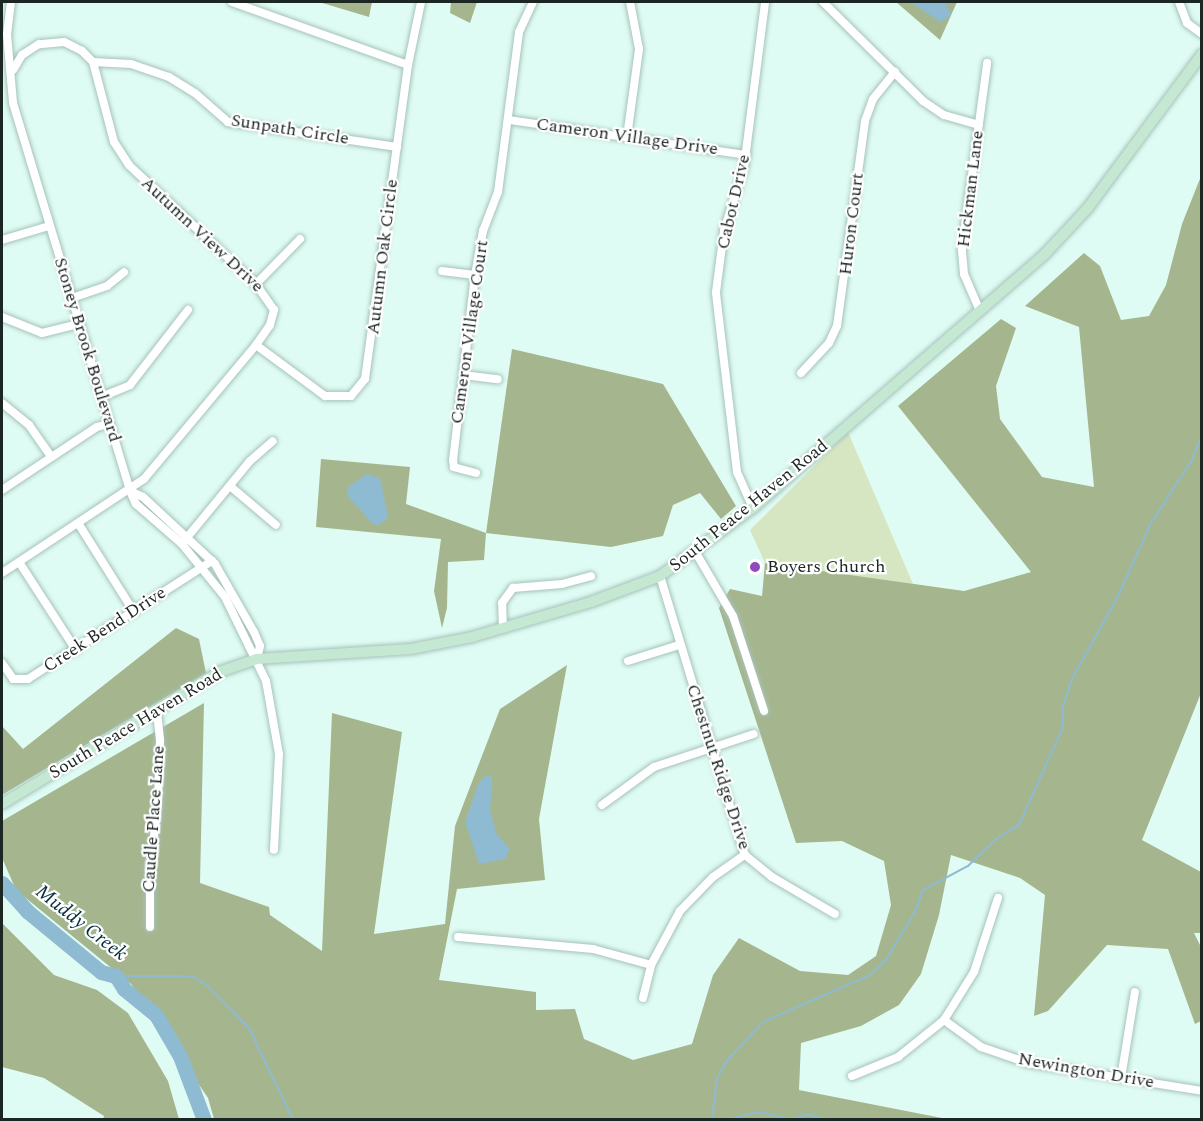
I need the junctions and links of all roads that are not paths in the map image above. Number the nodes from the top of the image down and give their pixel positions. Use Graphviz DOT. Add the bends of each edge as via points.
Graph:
graph roads {
  1 [pos="11,2"];
  2 [pos="232,2"];
  3 [pos="422,2"];
  4 [pos="533,2"];
  5 [pos="630,2"];
  6 [pos="765,2"];
  7 [pos="823,2"];
  8 [pos="1179,2"];
  9 [pos="1202,34"];
  10 [pos="1202,54"];
  11 [pos="93,62"];
  12 [pos="987,63"];
  13 [pos="408,65"];
  14 [pos="13,70"];
  15 [pos="895,72"];
  16 [pos="509,120"];
  17 [pos="979,125"];
  18 [pos="627,137"];
  19 [pos="397,147"];
  20 [pos="746,155"];
  21 [pos="49,226"];
  22 [pos="300,239"];
  23 [pos="2,240"];
  24 [pos="441,271"];
  25 [pos="124,272"];
  26 [pos="475,275"];
  27 [pos="256,284"];
  28 [pos="72,298"];
  29 [pos="188,310"];
  30 [pos="980,311"];
  31 [pos="2,317"];
  32 [pos="79,324"];
  33 [pos="256,345"];
  34 [pos="801,373"];
  35 [pos="463,375"];
  36 [pos="498,379"];
  37 [pos="101,397"];
  38 [pos="2,403"];
  39 [pos="108,423"];
  40 [pos="273,441"];
  41 [pos="51,456"];
  42 [pos="476,473"];
  43 [pos="230,486"];
  44 [pos="2,490"];
  45 [pos="130,491"];
  46 [pos="753,508"];
  47 [pos="78,523"];
  48 [pos="276,525"];
  49 [pos="188,537"];
  50 [pos="182,544"];
  51 [pos="696,553"];
  52 [pos="212,561"];
  53 [pos="19,562"];
  54 [pos="203,567"];
  55 [pos="2,573"];
  56 [pos="591,576"];
  57 [pos="660,576"];
  58 [pos="134,612"];
  59 [pos="503,628"];
  60 [pos="679,645"];
  61 [pos="76,650"];
  62 [pos="257,659"];
  63 [pos="628,661"];
  64 [pos="2,663"];
  65 [pos="157,710"];
  66 [pos="764,711"];
  67 [pos="754,734"];
  68 [pos="711,746"];
  69 [pos="2,804"];
  70 [pos="602,805"];
  71 [pos="274,850"];
  72 [pos="746,855"];
  73 [pos="998,898"];
  74 [pos="835,914"];
  75 [pos="150,927"];
  76 [pos="458,938"];
  77 [pos="651,964"];
  78 [pos="1135,992"];
  79 [pos="643,998"];
  80 [pos="944,1020"];
  81 [pos="852,1076"];
  82 [pos="1121,1077"];
  83 [pos="1202,1091"];
  1 -- 14 [label="street, Stoney Brook Boulevard" via="7,34"];
  2 -- 13 [label="street"];
  3 -- 13 [label="street, Autumn Oak Circle"];
  4 -- 16 [label="street, Cameron Village Court" via="519,32"];
  5 -- 18 [label="street" via="639,49"];
  6 -- 20 [label="street, Cabot Drive"];
  7 -- 15 [label="street"];
  8 -- 9 [label="street" via="1187,23"];
  10 -- 30 [label="main road, South Peace Haven Road" via="1087,209"];
  11 -- 14 [label="street" via="73,45 47,42 26,51"];
  11 -- 19 [label="street, Sunpath Circle" via="131,64 169,77 195,93 228,122"];
  11 -- 27 [label="street, Autumn View Drive" via="110,129 129,165"];
  12 -- 17 [label="street, Hickman Lane"];
  13 -- 19 [label="street, Autumn Oak Circle"];
  14 -- 21 [label="street, Stoney Brook Boulevard" via="14,103"];
  15 -- 17 [label="street" via="933,108"];
  15 -- 34 [label="street, Huron Court" via="873,99 865,121 837,326 829,343"];
  16 -- 18 [label="street, Cameron Village Drive"];
  16 -- 26 [label="street, Cameron Village Court" via="498,192 483,231"];
  17 -- 30 [label="street, Hickman Lane" via="962,249 964,274"];
  18 -- 20 [label="street, Cameron Village Drive"];
  19 -- 33 [label="street, Autumn Oak Circle" via="369,367 357,392 343,398 325,396"];
  20 -- 46 [label="street, Cabot Drive" via="724,231 716,292 736,463"];
  21 -- 23 [label="street"];
  21 -- 28 [label="street, Stoney Brook Boulevard"];
  22 -- 27 [label="street"];
  24 -- 26 [label="street"];
  25 -- 28 [label="street" via="107,286"];
  26 -- 35 [label="street, Cameron Village Court"];
  27 -- 33 [label="street, Autumn View Drive" via="274,310 270,325"];
  28 -- 32 [label="street, Stoney Brook Boulevard"];
  29 -- 37 [label="street" via="130,385"];
  30 -- 46 [label="main road, South Peace Haven Road"];
  31 -- 32 [label="street" via="42,333"];
  32 -- 37 [label="street, Stoney Brook Boulevard"];
  33 -- 45 [label="street, Autumn View Drive"];
  35 -- 36 [label="street"];
  35 -- 42 [label="street, Cameron Village Court" via="454,467"];
  37 -- 39 [label="street, Stoney Brook Boulevard"];
  38 -- 41 [label="street" via="29,425"];
  39 -- 41 [label="street"];
  39 -- 45 [label="street, Stoney Brook Boulevard"];
  40 -- 43 [label="street"];
  41 -- 44 [label="street"];
  43 -- 48 [label="street"];
  43 -- 49 [label="street"];
  45 -- 47 [label="street, Autumn View Drive"];
  45 -- 49 [label="street" via="143,496"];
  45 -- 50 [label="street, Stoney Brook Boulevard" via="136,504"];
  46 -- 51 [label="main road, South Peace Haven Road"];
  47 -- 53 [label="street, Autumn View Drive"];
  47 -- 58 [label="street"];
  49 -- 50 [label="street"];
  49 -- 52 [label="street"];
  50 -- 54 [label="street, Stoney Brook Boulevard"];
  51 -- 57 [label="main road, South Peace Haven Road"];
  51 -- 66 [label="street" via="733,616"];
  52 -- 54 [label="street, Creek Bend Drive"];
  52 -- 62 [label="street" via="254,632 260,646"];
  53 -- 55 [label="street, Autumn View Drive"];
  53 -- 61 [label="street"];
  54 -- 58 [label="street, Creek Bend Drive"];
  54 -- 62 [label="street, Stoney Brook Boulevard" via="225,597"];
  56 -- 59 [label="street" via="562,585 513,588 502,603"];
  57 -- 59 [label="main road, South Peace Haven Road" via="638,587"];
  57 -- 60 [label="street, Chestnut Ridge Drive"];
  58 -- 61 [label="street, Creek Bend Drive"];
  59 -- 62 [label="main road, South Peace Haven Road" via="411,649"];
  60 -- 63 [label="street"];
  60 -- 68 [label="street, Chestnut Ridge Drive"];
  61 -- 64 [label="street, Creek Bend Drive" via="20,682 13,680"];
  62 -- 65 [label="main road, South Peace Haven Road" via="219,672"];
  62 -- 71 [label="street" via="271,700 279,754"];
  65 -- 69 [label="main road, South Peace Haven Road"];
  65 -- 75 [label="street, Caudle Place Lane" via="159,761 150,868"];
  67 -- 68 [label="street"];
  68 -- 70 [label="street" via="654,767"];
  68 -- 72 [label="street, Chestnut Ridge Drive"];
  72 -- 74 [label="street, Chestnut Ridge Drive" via="772,877"];
  72 -- 77 [label="street" via="691,897"];
  73 -- 80 [label="street" via="974,972"];
  76 -- 77 [label="street" via="593,949"];
  77 -- 79 [label="street"];
  78 -- 82 [label="street"];
  80 -- 81 [label="street" via="898,1056"];
  80 -- 82 [label="street, Newington Drive" via="981,1047 1002,1055 1028,1063"];
  82 -- 83 [label="street, Newington Drive"];
}
